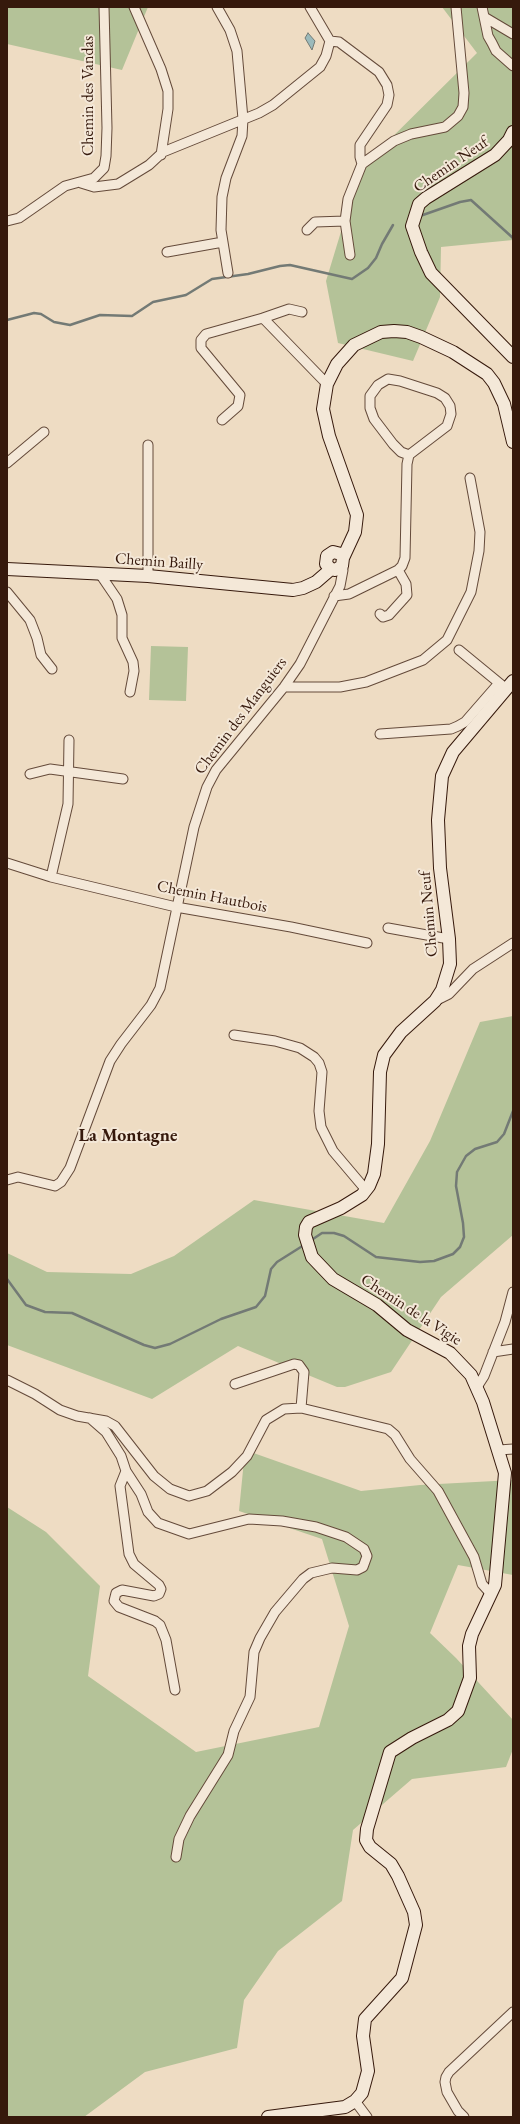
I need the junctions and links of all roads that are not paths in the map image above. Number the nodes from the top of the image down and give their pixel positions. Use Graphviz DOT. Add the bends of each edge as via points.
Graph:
graph roads {
  1 [pos="104,7"];
  2 [pos="134,7"];
  3 [pos="217,7"];
  4 [pos="310,7"];
  5 [pos="456,7"];
  6 [pos="482,7"];
  7 [pos="486,18"];
  8 [pos="513,34"];
  9 [pos="330,40"];
  10 [pos="513,66"];
  11 [pos="243,119"];
  12 [pos="513,132"];
  13 [pos="161,155"];
  14 [pos="362,164"];
  15 [pos="80,183"];
  16 [pos="7,221"];
  17 [pos="345,221"];
  18 [pos="307,230"];
  19 [pos="222,242"];
  20 [pos="167,252"];
  21 [pos="350,255"];
  22 [pos="228,273"];
  23 [pos="302,312"];
  24 [pos="263,318"];
  25 [pos="513,357"];
  26 [pos="327,384"];
  27 [pos="222,420"];
  28 [pos="44,432"];
  29 [pos="513,442"];
  30 [pos="148,445"];
  31 [pos="409,455"];
  32 [pos="7,463"];
  33 [pos="470,478"];
  34 [pos="336,563"];
  35 [pos="7,569"];
  36 [pos="398,570"];
  37 [pos="100,574"];
  38 [pos="148,576"];
  39 [pos="7,592"];
  40 [pos="334,596"];
  41 [pos="380,614"];
  42 [pos="459,650"];
  43 [pos="52,669"];
  44 [pos="506,684"];
  45 [pos="284,687"];
  46 [pos="130,692"];
  47 [pos="380,734"];
  48 [pos="69,740"];
  49 [pos="69,772"];
  50 [pos="30,774"];
  51 [pos="123,779"];
  52 [pos="7,863"];
  53 [pos="51,876"];
  54 [pos="176,907"];
  55 [pos="388,928"];
  56 [pos="450,939"];
  57 [pos="367,943"];
  58 [pos="513,943"];
  59 [pos="435,1001"];
  60 [pos="234,1036"];
  61 [pos="7,1180"];
  62 [pos="366,1190"];
  63 [pos="513,1292"];
  64 [pos="513,1349"];
  65 [pos="493,1352"];
  66 [pos="7,1380"];
  67 [pos="235,1384"];
  68 [pos="477,1386"];
  69 [pos="301,1408"];
  70 [pos="90,1418"];
  71 [pos="513,1449"];
  72 [pos="499,1450"];
  73 [pos="126,1471"];
  74 [pos="491,1594"];
  75 [pos="175,1690"];
  76 [pos="176,1857"];
  77 [pos="513,2012"];
  78 [pos="354,2101"];
  79 [pos="268,2117"];
  80 [pos="368,2117"];
  81 [pos="464,2117"];
  1 -- 15 [label="street, Chemin des Vandas" via="106,156 104,168 97,175"];
  2 -- 13 [label="street" via="168,91"];
  3 -- 11 [label="street" via="230,30 237,51"];
  4 -- 9 [label="street"];
  5 -- 14 [label="street" via="464,93 463,107 458,116 445,127 411,134 394,141"];
  6 -- 7 [label="street"];
  7 -- 8 [label="street"];
  7 -- 10 [label="street" via="488,36 496,51"];
  9 -- 11 [label="street" via="320,67 273,105"];
  9 -- 14 [label="street" via="339,42 379,72 387,85 387,106 360,145"];
  11 -- 13 [label="street" via="176,146"];
  11 -- 19 [label="street" via="242,136 226,178 222,197"];
  12 -- 25 [label="street, Chemin Neuf" via="495,155 419,204 412,226 420,252 431,273"];
  13 -- 15 [label="street" via="118,184 94,187"];
  14 -- 17 [label="street" via="348,199"];
  15 -- 16 [label="street, Chemin des Vandas" via="65,186 19,218"];
  17 -- 18 [label="street" via="315,222"];
  17 -- 21 [label="street"];
  19 -- 20 [label="street"];
  19 -- 22 [label="street"];
  23 -- 24 [label="street" via="289,309"];
  24 -- 26 [label="street"];
  24 -- 27 [label="street" via="206,334 201,340 201,348 240,395 238,406"];
  26 -- 29 [label="street, Chemin des Manguiers" via="343,356 366,337 381,332 407,332 453,352 487,374 504,404"];
  26 -- 34 [label="street, Chemin des Manguiers" via="323,409 329,436 355,507 357,522 355,532"];
  28 -- 32 [label="street"];
  30 -- 38 [label="street"];
  31 -- 31 [label="street" via="447,426 451,414 450,406 445,398 437,393 400,380 388,379 378,385 370,396 370,408 374,419 393,444 401,452"];
  31 -- 36 [label="street" via="405,558"];
  33 -- 45 [label="street" via="480,532 480,551 471,592 447,640 424,660 366,682 340,687"];
  34 -- 38 [label="street, Chemin Bailly" via="308,586 293,590"];
  34 -- 40 [label="street, Chemin des Manguiers" via="343,570 340,586"];
  35 -- 37 [label="street, Chemin Bailly"];
  36 -- 40 [label="street" via="349,594"];
  36 -- 41 [label="street" via="406,584 407,595 390,615 383,617"];
  37 -- 38 [label="street, Chemin Bailly"];
  37 -- 46 [label="street" via="117,599 122,615 122,638 133,666"];
  39 -- 43 [label="street" via="30,620 41,655"];
  40 -- 45 [label="street, Chemin des Manguiers" via="314,640"];
  42 -- 44 [label="street"];
  44 -- 47 [label="street" via="465,722 451,729"];
  44 -- 56 [label="street, Chemin Neuf" via="453,752 440,784 440,868"];
  45 -- 54 [label="street, Chemin des Manguiers" via="216,770 207,787 194,827"];
  48 -- 49 [label="street"];
  49 -- 50 [label="street" via="50,769"];
  49 -- 51 [label="street"];
  49 -- 53 [label="street" via="67,809"];
  52 -- 53 [label="street, Chemin Hautbois"];
  53 -- 54 [label="street, Chemin Hautbois"];
  54 -- 57 [label="street, Chemin Hautbois"];
  54 -- 61 [label="street, Chemin des Manguiers" via="177,914 160,988 151,1005 110,1061 65,1177 55,1186 18,1177"];
  55 -- 56 [label="street"];
  56 -- 59 [label="street, Chemin Neuf" via="450,964"];
  58 -- 59 [label="street" via="473,969 449,994"];
  59 -- 62 [label="street, Chemin Neuf" via="393,1041 384,1055 380,1072 377,1163"];
  60 -- 62 [label="street" via="275,1041 300,1048 314,1057 322,1072 319,1111 321,1127 333,1151"];
  62 -- 68 [label="street, Chemin de la Vigie" via="355,1201 309,1222 305,1235 312,1257 333,1279 376,1305 407,1330 450,1353"];
  63 -- 65 [label="street"];
  64 -- 65 [label="street"];
  65 -- 68 [label="street" via="484,1376"];
  66 -- 70 [label="street" via="60,1410"];
  67 -- 69 [label="street" via="294,1364 300,1365 304,1372"];
  68 -- 72 [label="street, Chemin de la Vigie"];
  69 -- 70 [label="street" via="284,1410 266,1420 247,1456 232,1472 207,1491 189,1496 170,1489 154,1476 115,1426 106,1421"];
  69 -- 74 [label="street" via="388,1429 396,1435 410,1459 438,1490 474,1557 482,1584"];
  70 -- 73 [label="street" via="106,1432 121,1456"];
  71 -- 72 [label="street"];
  72 -- 74 [label="street, Chemin de la Vigie" via="504,1469 504,1482 496,1574"];
  73 -- 75 [label="street" via="120,1486 127,1549 134,1564 161,1589 154,1596 122,1590 116,1592 114,1601 119,1607 160,1625 166,1640"];
  73 -- 76 [label="street" via="141,1494 148,1512 158,1523 173,1530 189,1534 249,1519 282,1521 316,1527 346,1537 364,1549 367,1556 363,1567 357,1570 332,1568 311,1573 275,1612 254,1652 250,1697 234,1731 228,1755 190,1816 179,1839"];
  74 -- 78 [label="street, Chemin de la Vigie" via="472,1634 469,1646 470,1678 458,1711 448,1720 390,1752 367,1829 366,1840 370,1847 391,1864 398,1876 414,1912 416,1924 402,1978 364,2020 363,2036 368,2071 362,2093"];
  77 -- 81 [label="street" via="446,2077 447,2092"];
  78 -- 79 [label="street" via="339,2108"];
  78 -- 80 [label="street"];
}
